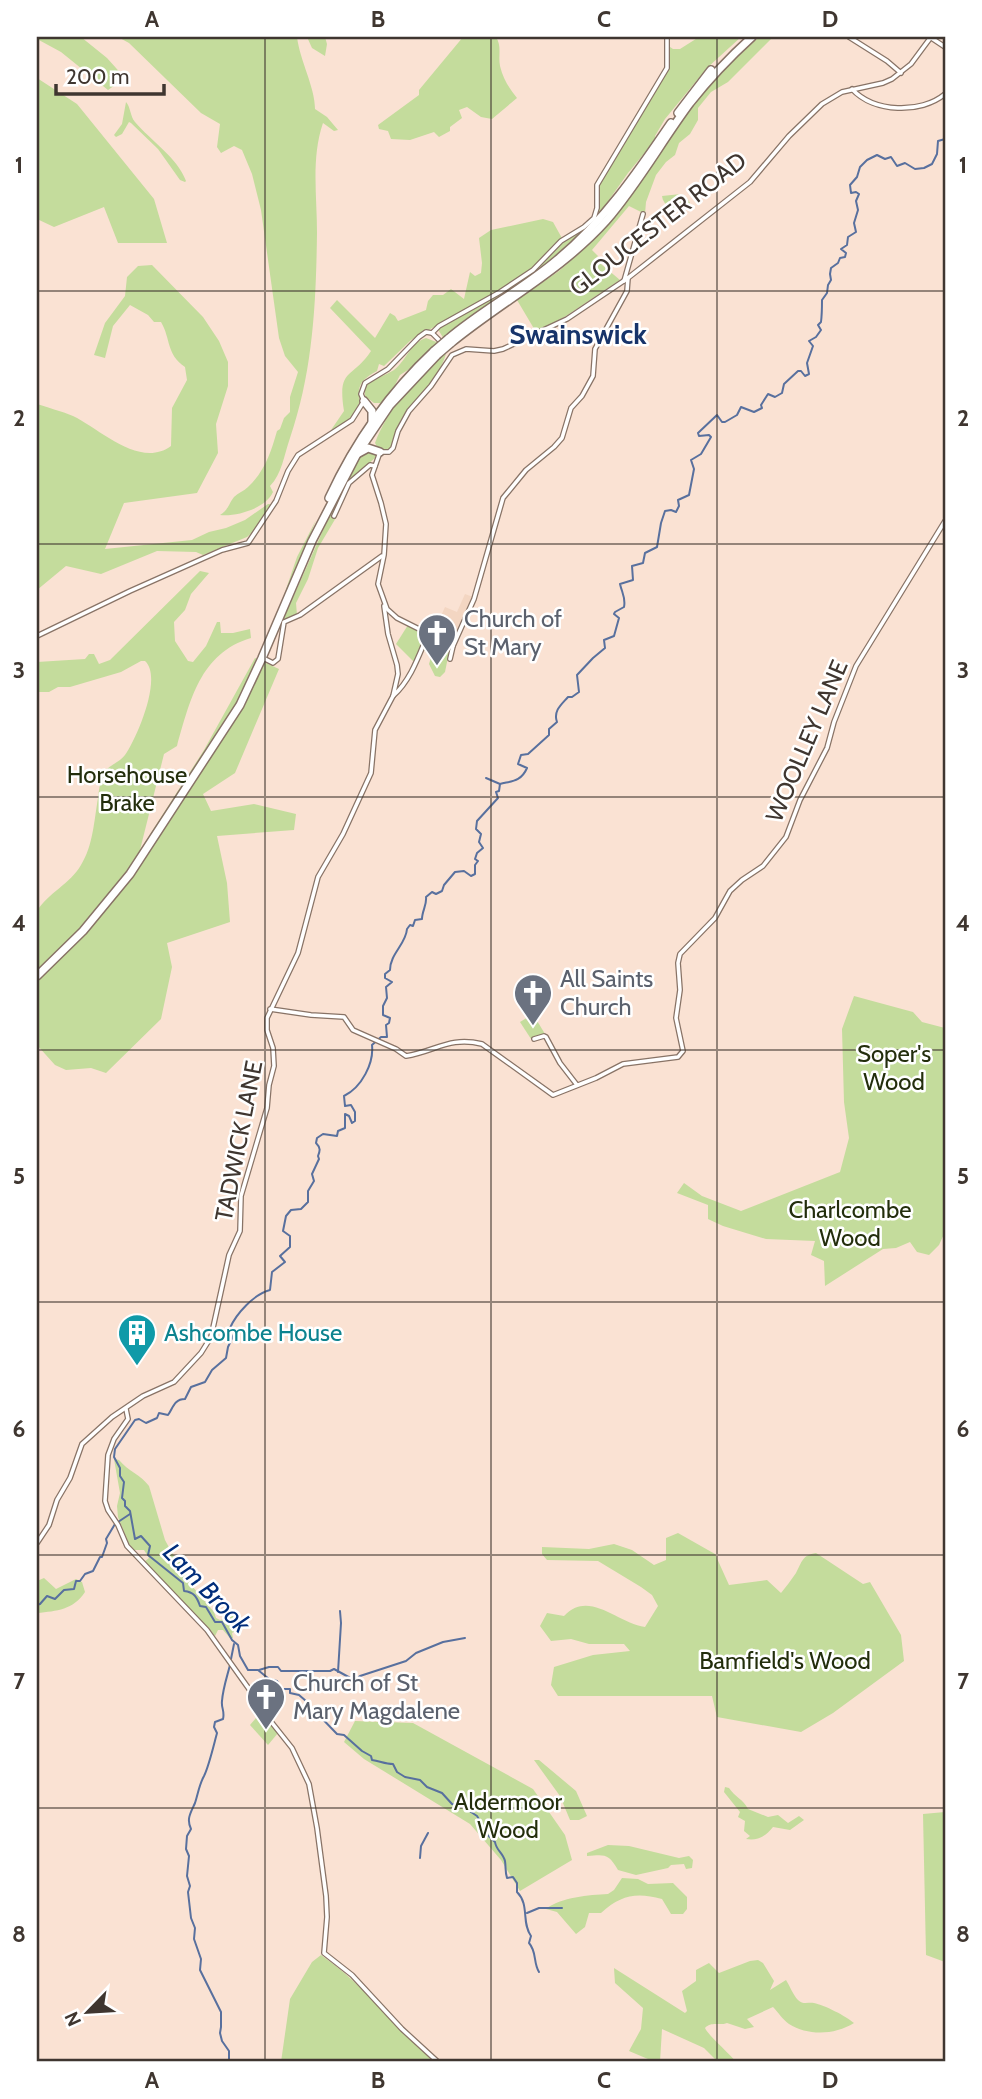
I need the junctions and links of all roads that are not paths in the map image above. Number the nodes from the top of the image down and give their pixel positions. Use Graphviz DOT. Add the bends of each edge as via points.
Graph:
graph roads {
  1 [pos="667,37"];
  2 [pos="746,37"];
  3 [pos="752,37"];
  4 [pos="849,37"];
  5 [pos="930,37"];
  6 [pos="945,47"];
  7 [pos="901,73"];
  8 [pos="852,89"];
  9 [pos="945,94"];
  10 [pos="643,214"];
  11 [pos="626,279"];
  12 [pos="432,333"];
  13 [pos="447,344"];
  14 [pos="436,353"];
  15 [pos="452,355"];
  16 [pos="367,403"];
  17 [pos="385,404"];
  18 [pos="372,426"];
  19 [pos="378,451"];
  20 [pos="357,454"];
  21 [pos="375,466"];
  22 [pos="334,516"];
  23 [pos="945,521"];
  24 [pos="312,541"];
  25 [pos="384,555"];
  26 [pos="374,564"];
  27 [pos="380,572"];
  28 [pos="384,604"];
  29 [pos="429,634"];
  30 [pos="37,636"];
  31 [pos="453,646"];
  32 [pos="262,658"];
  33 [pos="450,659"];
  34 [pos="393,696"];
  35 [pos="37,976"];
  36 [pos="270,1009"];
  37 [pos="534,1040"];
  38 [pos="577,1085"];
  39 [pos="126,1409"];
  40 [pos="37,1543"];
  41 [pos="438,2062"];
  1 -- 12 [label="street" via="667,68 597,185 594,218 561,241 533,270"];
  2 -- 13 [label="highway" via="688,98 635,177 587,233"];
  3 -- 13 [label="highway" via="698,94 630,193 591,237 558,266"];
  4 -- 7 [label="street"];
  5 -- 6 [label="street"];
  5 -- 7 [label="street, GLOUCESTER ROAD"];
  7 -- 8 [label="street, GLOUCESTER ROAD" via="883,83"];
  8 -- 9 [label="street" via="869,100 900,108 931,104"];
  8 -- 11 [label="street, GLOUCESTER ROAD" via="822,104 750,182"];
  10 -- 11 [label="street"];
  11 -- 15 [label="street, GLOUCESTER ROAD" via="567,319 503,349 466,349"];
  11 -- 31 [label="street" via="627,291 595,349 593,376 571,408 562,438 503,498 474,599"];
  12 -- 13 [label="street"];
  12 -- 16 [label="street" via="419,337 388,369 365,383 361,394"];
  13 -- 14 [label="highway, bridge"];
  13 -- 15 [label="street"];
  14 -- 17 [label="highway"];
  14 -- 18 [label="highway"];
  15 -- 19 [label="street" via="409,411 393,448"];
  16 -- 17 [label="highway"];
  16 -- 18 [label="highway"];
  16 -- 30 [label="street" via="347,424 298,455 276,501 248,542"];
  17 -- 18 [label="highway"];
  18 -- 19 [label="highway" via="371,441"];
  18 -- 20 [label="highway"];
  18 -- 24 [label="highway" via="339,476"];
  19 -- 20 [label="highway" via="368,448"];
  19 -- 21 [label="street, TADWICK LANE"];
  20 -- 24 [label="highway"];
  21 -- 22 [label="street" via="370,465 349,483"];
  21 -- 25 [label="street, TADWICK LANE" via="372,475 386,524"];
  23 -- 38 [label="street, WOOLLEY LANE" via="856,666 827,748 786,837 763,866 730,891 715,918 680,954 676,1018 681,1054 623,1064"];
  24 -- 32 [label="highway"];
  25 -- 26 [label="street"];
  25 -- 27 [label="street, TADWICK LANE"];
  26 -- 27 [label="street"];
  26 -- 32 [label="street" via="286,620 278,659 273,663"];
  27 -- 28 [label="street, TADWICK LANE"];
  28 -- 29 [label="street" via="397,618"];
  28 -- 34 [label="street, TADWICK LANE" via="398,674"];
  29 -- 31 [label="street"];
  29 -- 34 [label="street, TADWICK LANE" via="411,673"];
  31 -- 33 [label="street"];
  32 -- 35 [label="highway" via="240,705 130,874 83,931"];
  34 -- 36 [label="street, TADWICK LANE" via="375,730 370,774 318,877 298,953"];
  36 -- 38 [label="street" via="344,1017 353,1030 409,1057 446,1043 471,1041 482,1044 552,1095"];
  36 -- 39 [label="street, TADWICK LANE" via="266,1025 274,1066 267,1108 241,1196 240,1231 229,1255 211,1337 174,1382"];
  37 -- 38 [label="street" via="546,1037"];
  39 -- 40 [label="street, TADWICK LANE" via="82,1444 71,1478"];
  39 -- 41 [label="street" via="128,1419 108,1455 108,1510 127,1546 207,1630 301,1765 309,1784 326,1896 324,1953"];
}
